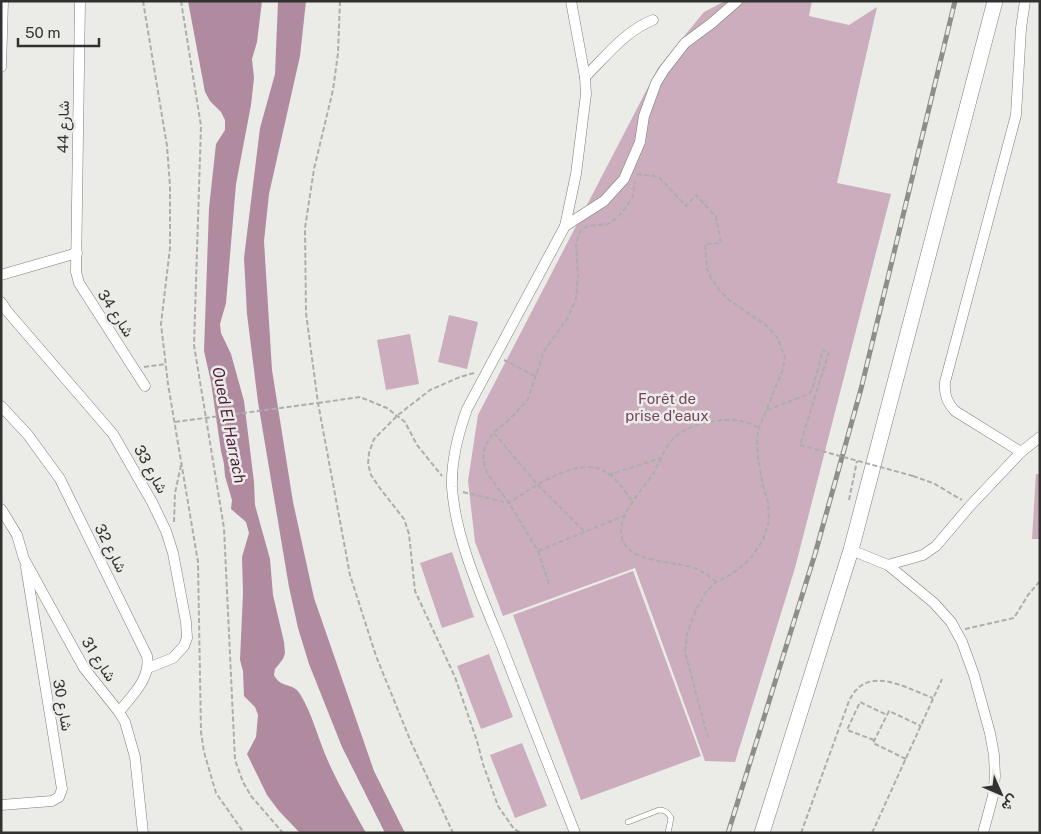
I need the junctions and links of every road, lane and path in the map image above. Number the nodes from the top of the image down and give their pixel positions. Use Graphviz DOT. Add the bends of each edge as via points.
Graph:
graph roads {
  1 [pos="3,1"];
  2 [pos="80,1"];
  3 [pos="143,1"];
  4 [pos="181,1"];
  5 [pos="340,1"];
  6 [pos="571,1"];
  7 [pos="737,1"];
  8 [pos="995,1"];
  9 [pos="1025,1"];
  10 [pos="652,20"];
  11 [pos="1,67"];
  12 [pos="585,77"];
  13 [pos="564,226"];
  14 [pos="77,253"];
  15 [pos="1,275"];
  16 [pos="1,302"];
  17 [pos="495,356"];
  18 [pos="166,364"];
  19 [pos="134,368"];
  20 [pos="488,368"];
  21 [pos="535,377"];
  22 [pos="145,386"];
  23 [pos="318,403"];
  24 [pos="1,406"];
  25 [pos="766,410"];
  26 [pos="398,415"];
  27 [pos="174,422"];
  28 [pos="759,428"];
  29 [pos="494,432"];
  30 [pos="1040,437"];
  31 [pos="1020,452"];
  32 [pos="662,458"];
  33 [pos="857,461"];
  34 [pos="182,463"];
  35 [pos="608,475"];
  36 [pos="537,484"];
  37 [pos="452,487"];
  38 [pos="849,500"];
  39 [pos="632,501"];
  40 [pos="509,503"];
  41 [pos="970,506"];
  42 [pos="1,509"];
  43 [pos="626,515"];
  44 [pos="175,528"];
  45 [pos="586,532"];
  46 [pos="851,550"];
  47 [pos="538,551"];
  48 [pos="24,559"];
  49 [pos="888,565"];
  50 [pos="1040,581"];
  51 [pos="716,582"];
  52 [pos="549,584"];
  53 [pos="956,631"];
  54 [pos="148,668"];
  55 [pos="942,679"];
  56 [pos="933,698"];
  57 [pos="119,712"];
  58 [pos="887,715"];
  59 [pos="921,726"];
  60 [pos="708,738"];
  61 [pos="875,741"];
  62 [pos="906,759"];
  63 [pos="1,805"];
  64 [pos="628,822"];
  65 [pos="143,833"];
  66 [pos="244,833"];
  67 [pos="283,833"];
  68 [pos="453,833"];
  69 [pos="521,833"];
  70 [pos="575,833"];
  71 [pos="668,833"];
  72 [pos="762,833"];
  73 [pos="801,833"];
  74 [pos="872,833"];
  75 [pos="983,833"];
  1 -- 11 [label="street"];
  2 -- 14 [label="street, شارع 44"];
  3 -- 18 [label="path" via="167,146 170,186 170,248 161,324"];
  4 -- 67 [label="path" via="202,126 194,345 224,528 235,760 251,796"];
  5 -- 23 [label="path" via="333,90 314,169 305,228 306,313"];
  6 -- 12 [label="street"];
  7 -- 13 [label="street" via="685,43 664,70 656,83 644,116 640,142 624,179 604,201"];
  8 -- 46 [label="main road"];
  9 -- 31 [label="street" via="1016,115 944,382 944,392 955,411"];
  10 -- 12 [label="street" via="628,34"];
  12 -- 13 [label="street" via="586,94 577,165"];
  13 -- 17 [label="street"];
  14 -- 15 [label="street"];
  14 -- 19 [label="street, شارع 34" via="79,283"];
  16 -- 54 [label="street, شارع 33" via="113,434 162,523 173,552 188,630 179,653"];
  17 -- 20 [label="street"];
  17 -- 21 [label="path"];
  18 -- 19 [label="path"];
  18 -- 27 [label="path"];
  19 -- 22 [label="street, شارع 34"];
  20 -- 26 [label="path" via="430,390"];
  20 -- 37 [label="street" via="466,409 458,433"];
  21 -- 25 [label="path" via="544,351 568,319 576,298 576,243 580,232 588,226 608,224 618,217 633,196 636,174 658,178 686,206 696,195 716,216 721,243 705,244 711,278 728,300 768,326 777,336 785,357"];
  21 -- 29 [label="path" via="532,390 521,408"];
  23 -- 26 [label="path" via="360,397"];
  23 -- 27 [label="path, bridge"];
  23 -- 68 [label="path" via="350,575 376,656"];
  24 -- 54 [label="street, شارع 32" via="28,435 60,479 145,650"];
  25 -- 28 [label="path"];
  25 -- 33 [label="path, bridge" via="811,392 823,350 828,352 800,446"];
  26 -- 37 [label="path" via="417,445"];
  26 -- 69 [label="path" via="374,439 368,464 371,475 404,519 409,534 415,592 455,677 498,806 514,829"];
  27 -- 34 [label="path"];
  28 -- 32 [label="path" via="731,421 700,424 681,432 669,442"];
  28 -- 51 [label="path" via="758,458 770,521 763,540 750,559"];
  29 -- 36 [label="path"];
  29 -- 40 [label="path" via="483,458 494,484"];
  30 -- 31 [label="street"];
  31 -- 41 [label="street"];
  32 -- 35 [label="path"];
  32 -- 39 [label="path"];
  33 -- 38 [label="path"];
  33 -- 41 [label="path, bridge" via="913,476 946,490"];
  34 -- 44 [label="path" via="175,493"];
  34 -- 66 [label="path" via="198,562 204,752 216,793"];
  35 -- 36 [label="path" via="602,470 583,467"];
  35 -- 39 [label="path"];
  36 -- 40 [label="path"];
  36 -- 45 [label="path"];
  37 -- 40 [label="path" via="466,494"];
  37 -- 70 [label="street" via="460,534"];
  39 -- 43 [label="path"];
  40 -- 47 [label="path"];
  41 -- 49 [label="street" via="936,546 923,555"];
  42 -- 48 [label="street, شارع 31" via="17,535"];
  43 -- 45 [label="path"];
  43 -- 51 [label="path" via="622,540 630,551 646,558 695,568"];
  45 -- 47 [label="path"];
  46 -- 49 [label="street"];
  46 -- 72 [label="main road"];
  47 -- 52 [label="path"];
  48 -- 57 [label="street, شارع 31" via="84,668"];
  48 -- 63 [label="street, شارع 30" via="62,789 52,802"];
  49 -- 53 [label="street" via="934,603"];
  50 -- 53 [label="path" via="1014,618"];
  51 -- 60 [label="path" via="696,610 687,634 685,652"];
  53 -- 75 [label="street" via="974,675 994,755 993,796"];
  54 -- 57 [label="street" via="144,680"];
  55 -- 56 [label="path"];
  56 -- 59 [label="path"];
  56 -- 73 [label="path" via="882,680 858,687 849,701"];
  57 -- 65 [label="street, شارع 31" via="129,732 135,757"];
  58 -- 59 [label="path" via="889,711"];
  58 -- 61 [label="path"];
  58 -- 61 [label="path" via="860,702 847,730"];
  59 -- 62 [label="path"];
  61 -- 62 [label="path" via="873,743"];
  62 -- 74 [label="path"];
  64 -- 71 [label="lane" via="662,810 671,818"];
}
